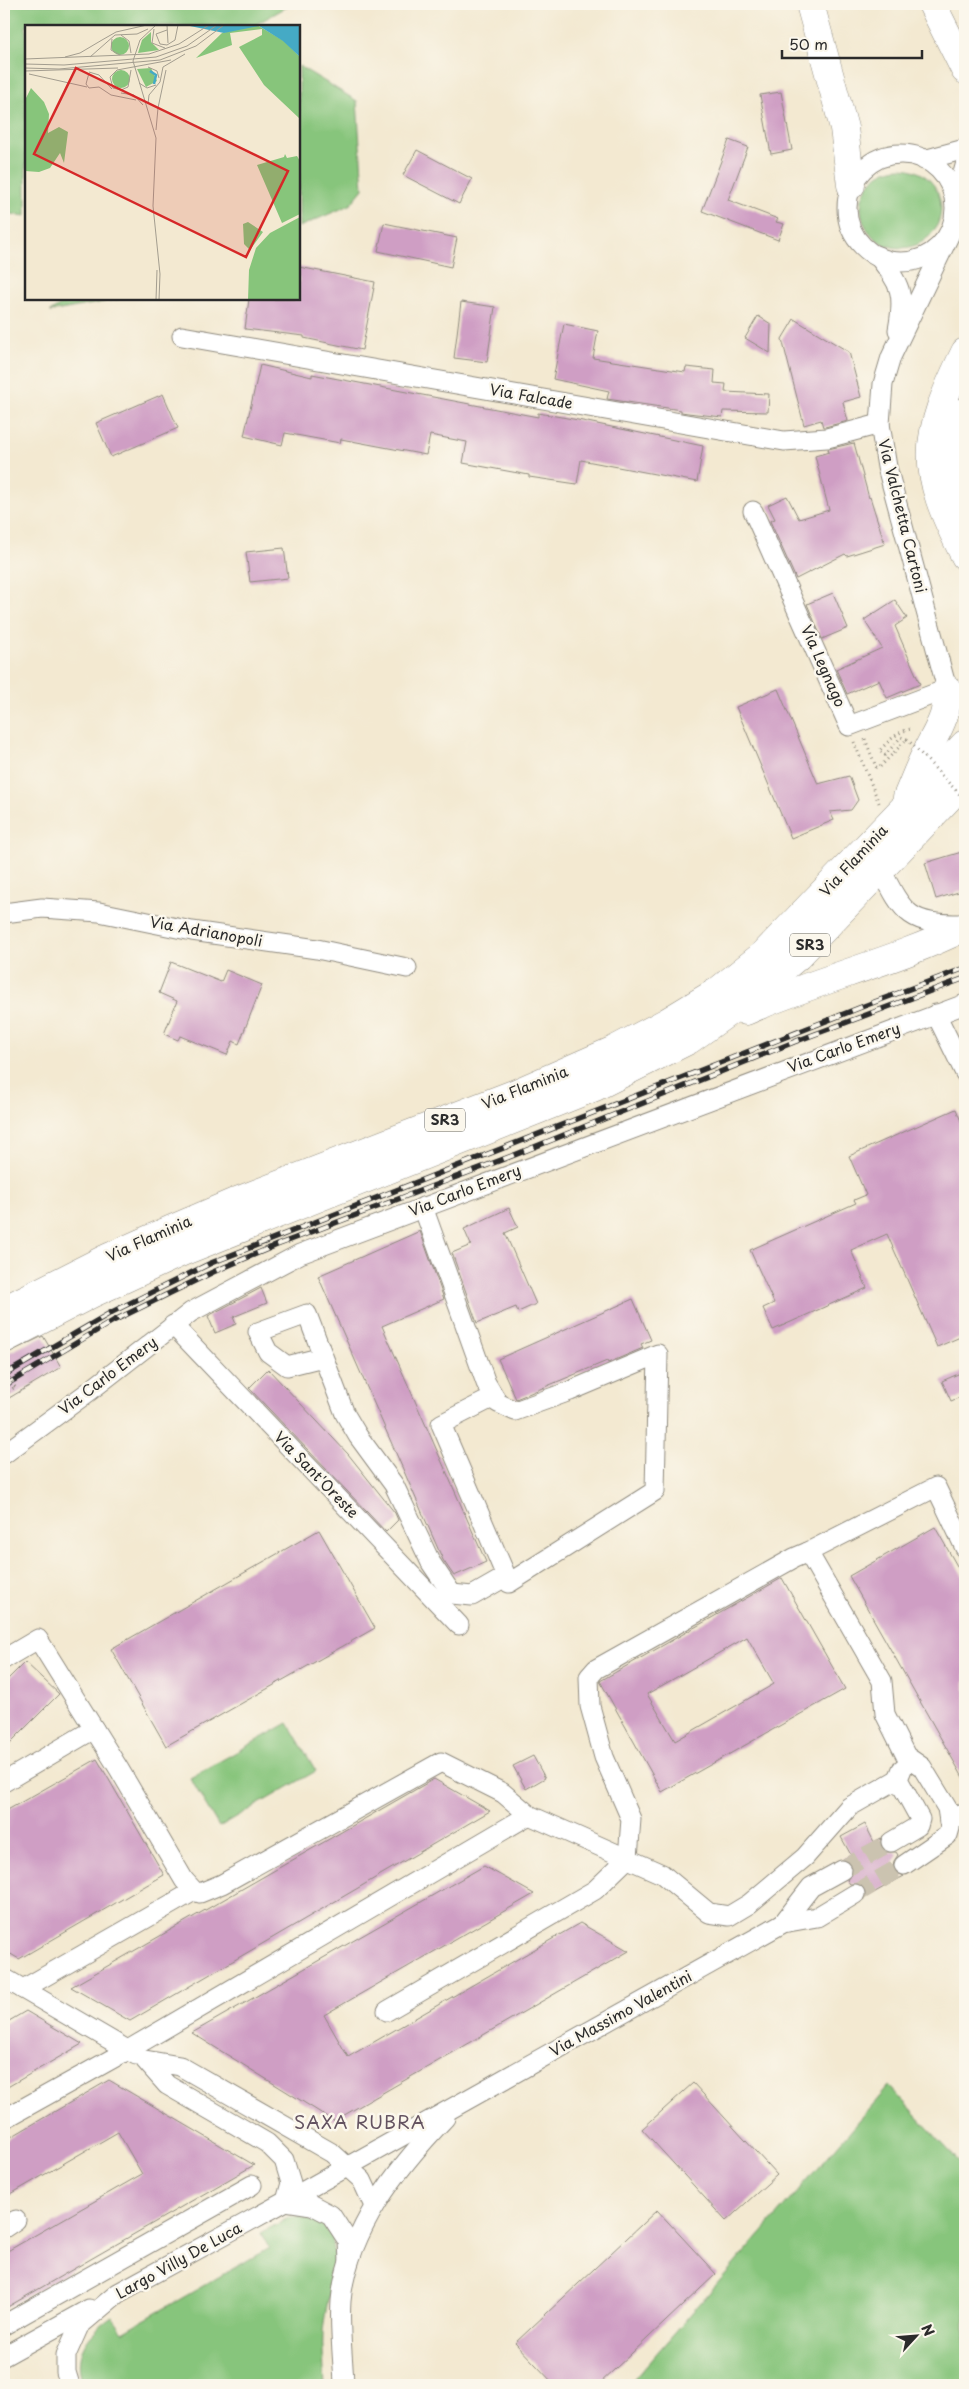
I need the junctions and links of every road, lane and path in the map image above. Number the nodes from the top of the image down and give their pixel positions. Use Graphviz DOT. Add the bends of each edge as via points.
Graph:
graph roads {
  1 [pos="810,4"];
  2 [pos="932,4"];
  3 [pos="939,4"];
  4 [pos="965,48"];
  5 [pos="965,70"];
  6 [pos="965,149"];
  7 [pos="924,160"];
  8 [pos="965,166"];
  9 [pos="851,185"];
  10 [pos="955,201"];
  11 [pos="950,234"];
  12 [pos="878,256"];
  13 [pos="182,336"];
  14 [pos="896,344"];
  15 [pos="965,352"];
  16 [pos="965,412"];
  17 [pos="880,424"];
  18 [pos="965,504"];
  19 [pos="753,511"];
  20 [pos="965,556"];
  21 [pos="948,690"];
  22 [pos="965,724"];
  23 [pos="852,736"];
  24 [pos="864,736"];
  25 [pos="890,739"];
  26 [pos="907,739"];
  27 [pos="965,744"];
  28 [pos="936,775"];
  29 [pos="965,781"];
  30 [pos="965,800"];
  31 [pos="965,805"];
  32 [pos="895,817"];
  33 [pos="902,848"];
  34 [pos="881,870"];
  35 [pos="4,913"];
  36 [pos="965,926"];
  37 [pos="407,968"];
  38 [pos="965,1004"];
  39 [pos="936,1014"];
  40 [pos="706,1029"];
  41 [pos="965,1073"];
  42 [pos="422,1207"];
  43 [pos="4,1310"];
  44 [pos="173,1325"];
  45 [pos="4,1339"];
  46 [pos="323,1357"];
  47 [pos="4,1370"];
  48 [pos="4,1394"];
  49 [pos="494,1397"];
  50 [pos="4,1454"];
  51 [pos="965,1548"];
  52 [pos="808,1552"];
  53 [pos="507,1576"];
  54 [pos="459,1625"];
  55 [pos="4,1659"];
  56 [pos="94,1729"];
  57 [pos="906,1756"];
  58 [pos="898,1779"];
  59 [pos="4,1782"];
  60 [pos="965,1812"];
  61 [pos="529,1816"];
  62 [pos="949,1822"];
  63 [pos="891,1842"];
  64 [pos="628,1858"];
  65 [pos="904,1865"];
  66 [pos="842,1870"];
  67 [pos="194,1891"];
  68 [pos="855,1894"];
  69 [pos="783,1923"];
  70 [pos="4,1978"];
  71 [pos="23,1989"];
  72 [pos="387,2011"];
  73 [pos="128,2050"];
  74 [pos="146,2060"];
  75 [pos="458,2104"];
  76 [pos="4,2119"];
  77 [pos="348,2166"];
  78 [pos="252,2184"];
  79 [pos="286,2201"];
  80 [pos="374,2206"];
  81 [pos="349,2263"];
  82 [pos="118,2293"];
  83 [pos="4,2325"];
  84 [pos="4,2356"];
  85 [pos="70,2385"];
  86 [pos="344,2385"];
  1 -- 9 [label="highway" via="844,128"];
  2 -- 5 [label="highway"];
  3 -- 4 [label="highway"];
  6 -- 7 [label="street"];
  7 -- 9 [label="street, Via Valchetta Cartoni" via="896,154 882,157 865,167"];
  7 -- 10 [label="street, Via Valchetta Cartoni" via="946,177"];
  8 -- 10 [label="street"];
  9 -- 12 [label="street, Via Valchetta Cartoni" via="846,208 851,231 864,247"];
  10 -- 11 [label="street, Via Valchetta Cartoni" via="955,219"];
  11 -- 12 [label="street, Via Valchetta Cartoni" via="934,252 914,261 893,261"];
  11 -- 14 [label="street, Via Valchetta Cartoni" via="918,305"];
  12 -- 14 [label="street" via="896,280 902,295"];
  13 -- 17 [label="street, Via Falcade" via="784,441 827,438"];
  14 -- 17 [label="street, Via Valchetta Cartoni" via="883,384"];
  15 -- 20 [label="highway" via="938,412 931,449 937,497"];
  16 -- 18 [label="highway" via="954,442 953,456 957,484"];
  17 -- 21 [label="street, Via Valchetta Cartoni" via="888,467"];
  19 -- 21 [label="street, Via Legnago" via="849,726"];
  21 -- 32 [label="highway" via="941,726"];
  22 -- 28 [label="highway"];
  23 -- 32 [label="path"];
  24 -- 26 [label="path" via="873,762 879,768"];
  25 -- 26 [label="path" via="879,751 884,755 901,737"];
  26 -- 30 [label="path, bridge"];
  27 -- 28 [label="highway, Via Flaminia / SR3"];
  28 -- 32 [label="highway, Via Flaminia / SR3"];
  29 -- 33 [label="highway, Via Flaminia / SR3"];
  31 -- 33 [label="highway"];
  32 -- 43 [label="highway, Via Flaminia / SR3" via="752,965 718,991 659,1027 516,1093 172,1228"];
  33 -- 34 [label="highway, Via Flaminia / SR3"];
  34 -- 36 [label="street" via="895,896 912,916 932,924"];
  34 -- 40 [label="highway, Via Flaminia / SR3" via="798,956"];
  35 -- 37 [label="street, Via Adrianopoli" via="42,908 99,912 192,931 317,949"];
  36 -- 40 [label="highway" via="927,945 781,997"];
  38 -- 39 [label="street, Via Carlo Emery"];
  39 -- 41 [label="street"];
  39 -- 42 [label="street, Via Carlo Emery"];
  40 -- 45 [label="highway, Via Flaminia / SR3" via="668,1052 595,1087 182,1252"];
  42 -- 44 [label="street, Via Carlo Emery" via="300,1254 191,1312"];
  42 -- 49 [label="street" via="486,1383"];
  44 -- 50 [label="street, Via Carlo Emery" via="92,1390"];
  44 -- 54 [label="street, Via Sant'Oreste"];
  46 -- 53 [label="street" via="345,1414 394,1485 431,1564 452,1594 472,1596"];
  47 -- 48 [label="path, bridge" via="15,1387"];
  49 -- 53 [label="street" via="441,1424"];
  49 -- 53 [label="street" via="498,1403 515,1411 570,1392 658,1354 655,1491 509,1583"];
  51 -- 52 [label="street" via="936,1486"];
  52 -- 57 [label="street" via="882,1681 885,1714"];
  52 -- 64 [label="street" via="605,1664 589,1677 590,1706 604,1757 631,1819"];
  55 -- 56 [label="street" via="38,1640"];
  56 -- 59 [label="street"];
  56 -- 67 [label="street" via="184,1880"];
  57 -- 58 [label="street"];
  57 -- 62 [label="street" via="922,1767 946,1808"];
  58 -- 63 [label="street" via="920,1819 918,1826"];
  58 -- 64 [label="street" via="850,1807 804,1857 749,1904 729,1916 709,1913 662,1874"];
  60 -- 62 [label="street"];
  61 -- 64 [label="street"];
  61 -- 67 [label="street" via="503,1793 441,1762 222,1884 200,1893"];
  61 -- 73 [label="street"];
  62 -- 65 [label="street" via="948,1835"];
  64 -- 72 [label="street" via="595,1890"];
  66 -- 69 [label="street" via="811,1887"];
  67 -- 71 [label="street"];
  68 -- 69 [label="street" via="816,1917"];
  69 -- 75 [label="street, Via Massimo Valentini"];
  70 -- 71 [label="street"];
  71 -- 73 [label="street"];
  73 -- 74 [label="street"];
  73 -- 76 [label="street"];
  74 -- 77 [label="street" via="180,2066 314,2142"];
  74 -- 79 [label="street" via="167,2085 266,2143 284,2160 292,2183"];
  75 -- 77 [label="street, Largo Villy De Luca"];
  75 -- 80 [label="street" via="410,2154"];
  77 -- 79 [label="street, Largo Villy De Luca"];
  77 -- 80 [label="street" via="362,2180"];
  78 -- 83 [label="street"];
  79 -- 81 [label="street" via="312,2204 331,2215 348,2241"];
  79 -- 82 [label="street, Largo Villy De Luca"];
  80 -- 81 [label="street"];
  81 -- 86 [label="street" via="341,2300"];
  82 -- 84 [label="street"];
  82 -- 85 [label="street, Largo Villy De Luca" via="80,2326 66,2355"];
}
